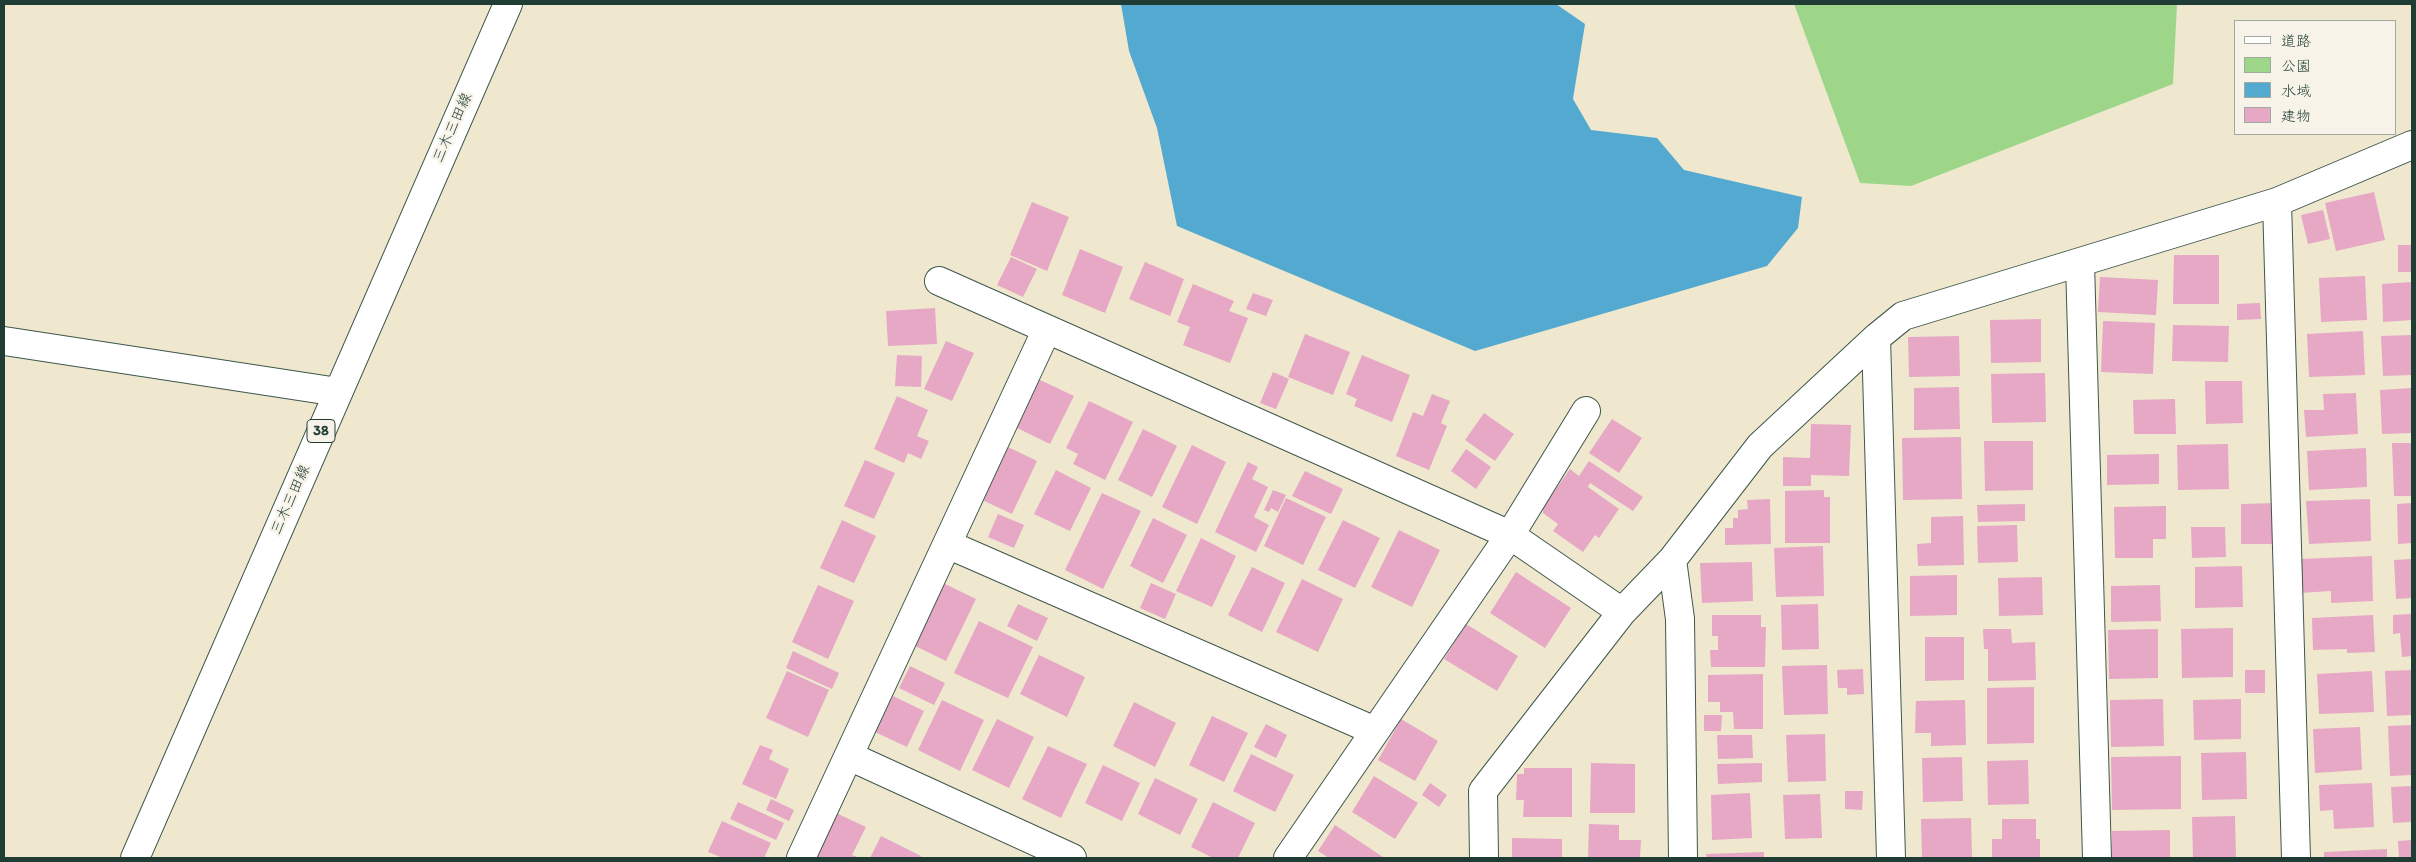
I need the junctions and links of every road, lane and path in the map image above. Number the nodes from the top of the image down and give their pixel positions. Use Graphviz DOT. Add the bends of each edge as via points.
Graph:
graph roads {
  1 [pos="508,4"];
  2 [pos="2412,146"];
  3 [pos="2277,202"];
  4 [pos="2080,263"];
  5 [pos="939,280"];
  6 [pos="1047,329"];
  7 [pos="1876,338"];
  8 [pos="4,341"];
  9 [pos="338,392"];
  10 [pos="1586,411"];
  11 [pos="1510,535"];
  12 [pos="947,544"];
  13 [pos="1672,560"];
  14 [pos="1622,612"];
  15 [pos="1376,731"];
  16 [pos="848,756"];
  17 [pos="135,858"];
  18 [pos="801,858"];
  19 [pos="1072,858"];
  20 [pos="1288,858"];
  21 [pos="1484,858"];
  22 [pos="1683,858"];
  23 [pos="1891,858"];
  24 [pos="2097,858"];
  25 [pos="2296,858"];
  1 -- 9 [label="street, 三木三田線 / 38"];
  2 -- 3 [label="street"];
  3 -- 4 [label="street"];
  3 -- 25 [label="street"];
  4 -- 7 [label="street" via="1903,316"];
  4 -- 24 [label="street"];
  5 -- 6 [label="street"];
  6 -- 11 [label="street"];
  6 -- 12 [label="street"];
  7 -- 13 [label="street" via="1760,446"];
  7 -- 23 [label="street"];
  8 -- 9 [label="street"];
  9 -- 17 [label="street, 三木三田線 / 38"];
  10 -- 11 [label="street"];
  11 -- 14 [label="street"];
  11 -- 15 [label="street"];
  12 -- 15 [label="street"];
  12 -- 16 [label="street"];
  13 -- 14 [label="street"];
  13 -- 22 [label="street" via="1680,619"];
  14 -- 21 [label="street" via="1483,791"];
  15 -- 20 [label="street"];
  16 -- 18 [label="street"];
  16 -- 19 [label="street"];
}
